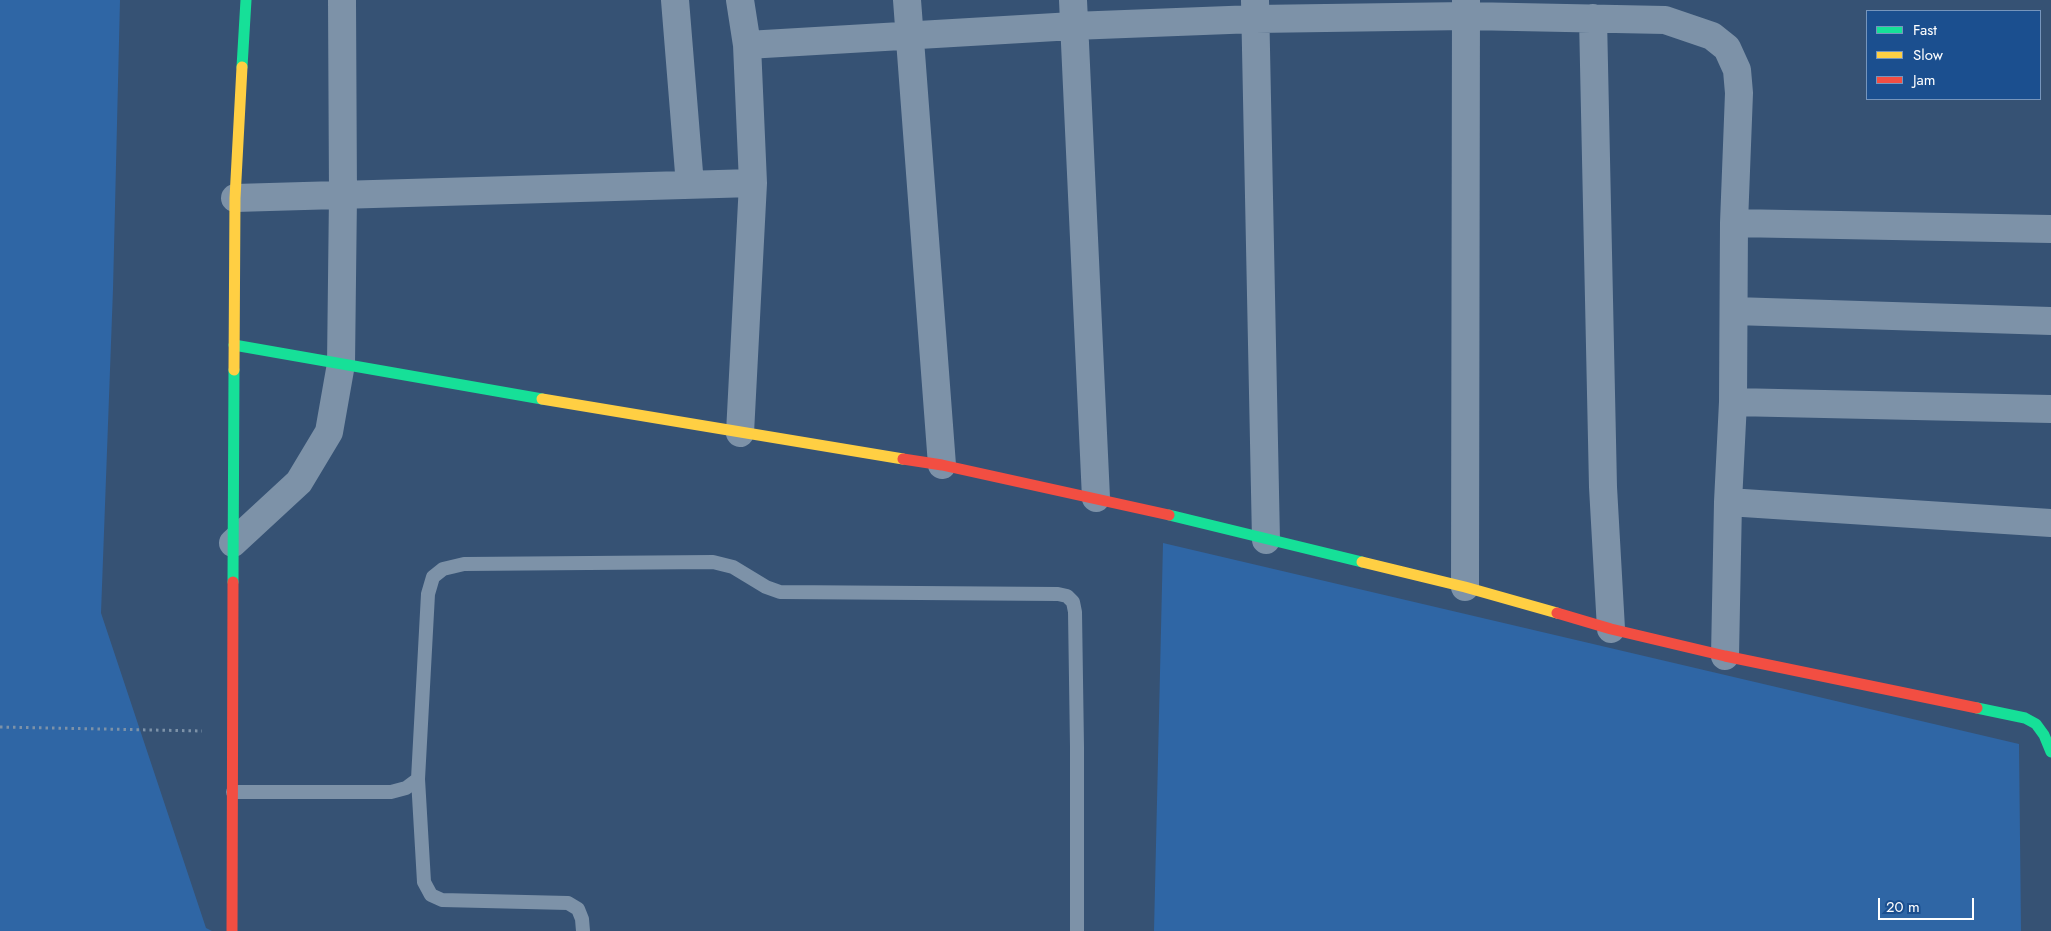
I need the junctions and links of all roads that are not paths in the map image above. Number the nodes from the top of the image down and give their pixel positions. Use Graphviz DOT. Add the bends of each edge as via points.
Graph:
graph roads {
  1 [pos="246,0"];
  2 [pos="342,0"];
  3 [pos="675,0"];
  4 [pos="740,0"];
  5 [pos="908,0"];
  6 [pos="1466,8"];
  7 [pos="1255,10"];
  8 [pos="1665,10"];
  9 [pos="1073,13"];
  10 [pos="1593,18"];
  11 [pos="909,34"];
  12 [pos="747,45"];
  13 [pos="753,183"];
  14 [pos="690,184"];
  15 [pos="343,195"];
  16 [pos="235,198"];
  17 [pos="1734,223"];
  18 [pos="2051,229"];
  19 [pos="1734,311"];
  20 [pos="2051,321"];
  21 [pos="234,345"];
  22 [pos="341,364"];
  23 [pos="1733,402"];
  24 [pos="2051,409"];
  25 [pos="740,433"];
  26 [pos="942,465"];
  27 [pos="1096,498"];
  28 [pos="1728,502"];
  29 [pos="2051,523"];
  30 [pos="1266,540"];
  31 [pos="233,543"];
  32 [pos="1466,587"];
  33 [pos="1611,629"];
  34 [pos="1726,656"];
  35 [pos="2044,723"];
  36 [pos="2051,752"];
  37 [pos="418,779"];
  38 [pos="233,792"];
  39 [pos="232,931"];
  40 [pos="583,931"];
  41 [pos="1077,931"];
  1 -- 16 [label="street"];
  2 -- 15 [label="street"];
  3 -- 14 [label="street"];
  4 -- 12 [label="street"];
  5 -- 11 [label="street"];
  6 -- 7 [label="street"];
  6 -- 10 [label="street"];
  6 -- 32 [label="street"];
  7 -- 9 [label="street"];
  7 -- 30 [label="street"];
  8 -- 10 [label="street"];
  8 -- 17 [label="street" via="1727,48 1736,70 1739,93"];
  9 -- 11 [label="street"];
  9 -- 27 [label="street"];
  10 -- 33 [label="street" via="1603,487"];
  11 -- 12 [label="street"];
  11 -- 26 [label="street"];
  12 -- 13 [label="street"];
  13 -- 14 [label="street"];
  13 -- 25 [label="street"];
  14 -- 15 [label="street"];
  15 -- 16 [label="street"];
  15 -- 22 [label="street"];
  16 -- 21 [label="street"];
  17 -- 18 [label="street"];
  17 -- 19 [label="street"];
  19 -- 20 [label="street"];
  19 -- 23 [label="street"];
  21 -- 22 [label="street"];
  21 -- 31 [label="street"];
  22 -- 25 [label="street"];
  22 -- 31 [label="street" via="329,432 299,482"];
  23 -- 24 [label="street"];
  23 -- 28 [label="street"];
  25 -- 26 [label="street"];
  26 -- 27 [label="street"];
  27 -- 30 [label="street"];
  28 -- 29 [label="street"];
  28 -- 34 [label="street"];
  30 -- 32 [label="street"];
  31 -- 38 [label="street"];
  32 -- 33 [label="street"];
  33 -- 34 [label="street"];
  34 -- 35 [label="street"];
  35 -- 36 [label="street" via="2044,735"];
  37 -- 38 [label="lane" via="406,788 391,792"];
  37 -- 40 [label="lane" via="424,882 431,895 442,900 568,903 578,909"];
  37 -- 41 [label="lane" via="428,594 433,577 443,569 464,564 714,562 732,567 766,588 780,592 1067,596 1073,602 1075,612"];
  38 -- 39 [label="street"];
}
